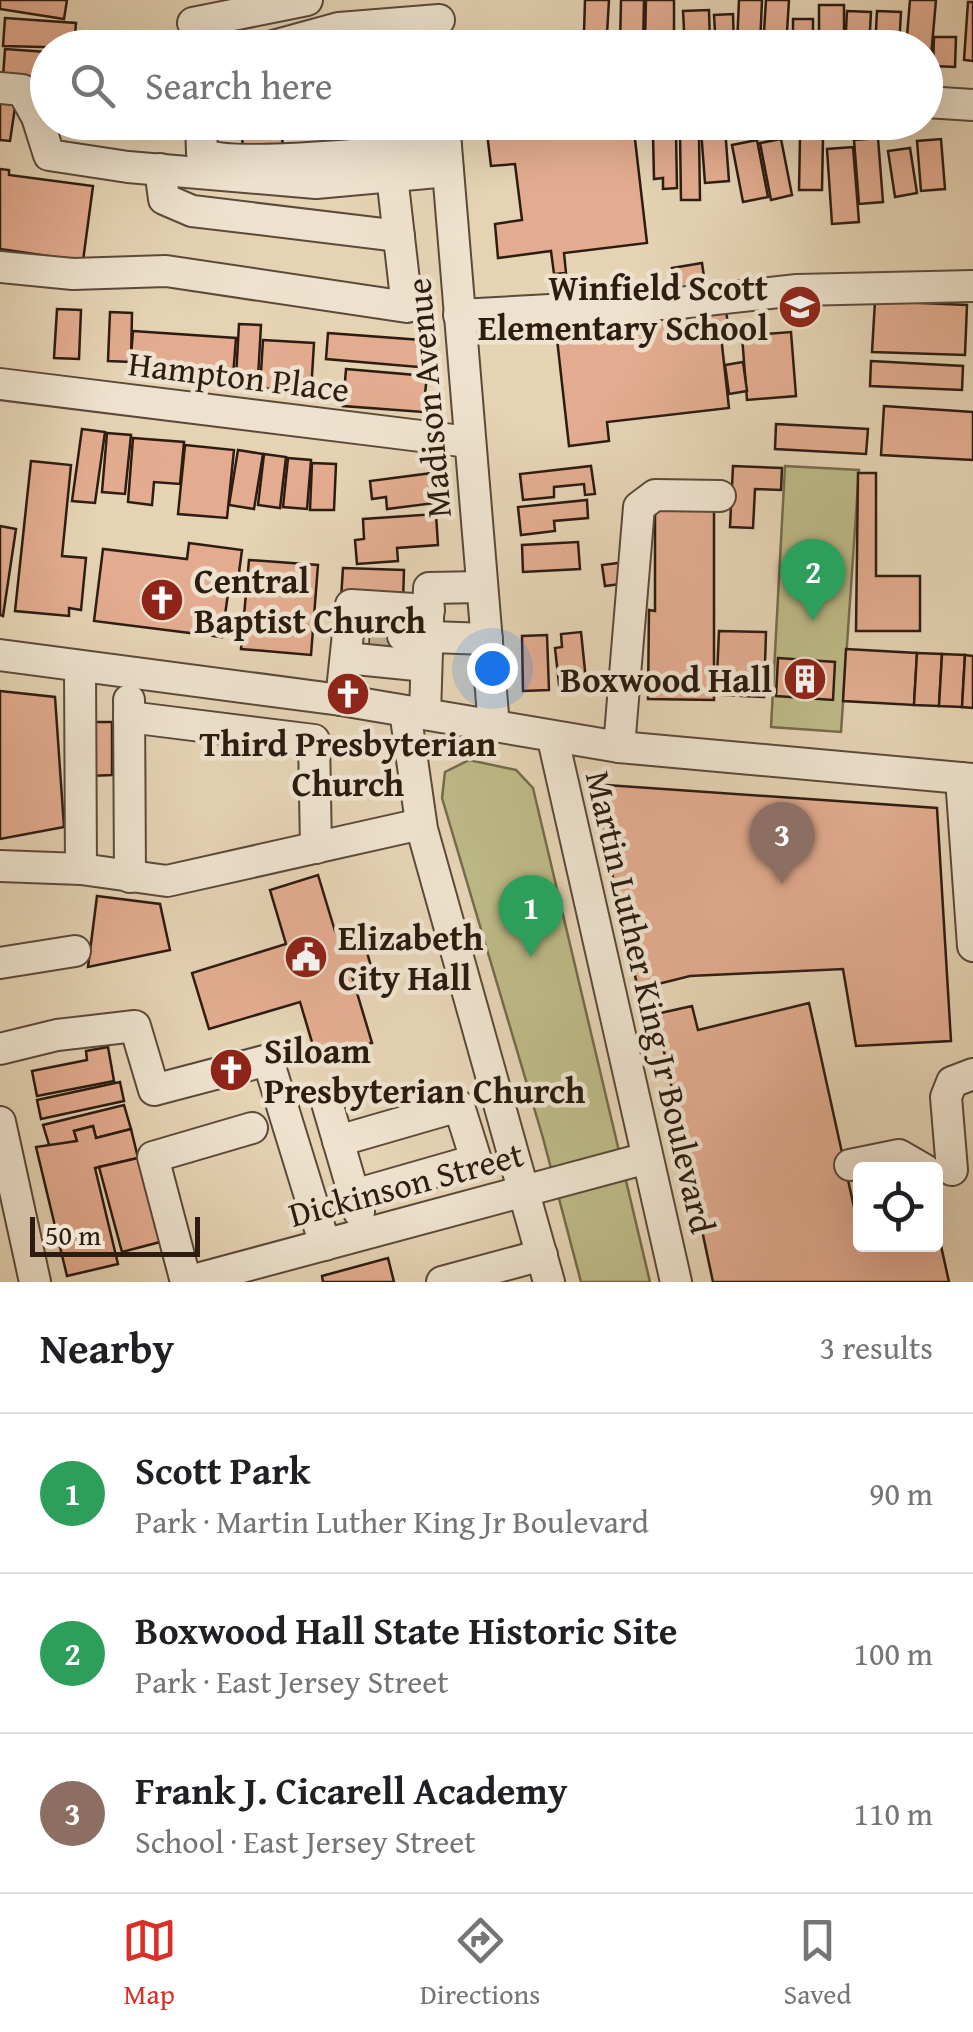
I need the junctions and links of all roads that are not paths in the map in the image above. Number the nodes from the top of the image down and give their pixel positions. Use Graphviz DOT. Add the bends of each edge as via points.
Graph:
graph roads {
  1 [pos="307,0"];
  2 [pos="439,22"];
  3 [pos="192,23"];
  4 [pos="332,30"];
  5 [pos="0,88"];
  6 [pos="30,100"];
  7 [pos="943,103"];
  8 [pos="973,104"];
  9 [pos="44,140"];
  10 [pos="202,140"];
  11 [pos="446,147"];
  12 [pos="160,169"];
  13 [pos="392,176"];
  14 [pos="399,236"];
  15 [pos="0,266"];
  16 [pos="973,286"];
  17 [pos="459,315"];
  18 [pos="0,384"];
  19 [pos="469,442"];
  20 [pos="720,496"];
  21 [pos="482,587"];
  22 [pos="422,638"];
  23 [pos="487,639"];
  24 [pos="355,642"];
  25 [pos="0,655"];
  26 [pos="80,666"];
  27 [pos="130,672"];
  28 [pos="341,700"];
  29 [pos="415,712"];
  30 [pos="129,717"];
  31 [pos="494,728"];
  32 [pos="554,739"];
  33 [pos="619,747"];
  34 [pos="967,778"];
  35 [pos="421,824"];
  36 [pos="316,848"];
  37 [pos="0,866"];
  38 [pos="81,869"];
  39 [pos="130,877"];
  40 [pos="973,946"];
  41 [pos="75,951"];
  42 [pos="0,963"];
  43 [pos="0,1049"];
  44 [pos="973,1074"];
  45 [pos="327,1102"];
  46 [pos="0,1122"];
  47 [pos="252,1128"];
  48 [pos="509,1133"];
  49 [pos="338,1141"];
  50 [pos="470,1143"];
  51 [pos="647,1158"];
  52 [pos="850,1166"];
  53 [pos="946,1170"];
  54 [pos="524,1190"];
  55 [pos="354,1195"];
  56 [pos="366,1234"];
  57 [pos="325,1245"];
  58 [pos="546,1268"];
  59 [pos="35,1282"];
  60 [pos="186,1282"];
  61 [pos="442,1282"];
  62 [pos="676,1282"];
  1 -- 3 [label="street"];
  2 -- 4 [label="street"];
  5 -- 6 [label="street" via="22,90"];
  7 -- 8 [label="street"];
  9 -- 12 [label="street" via="49,155"];
  10 -- 11 [label="street" via="210,157 258,159"];
  11 -- 13 [label="street"];
  11 -- 17 [label="street, Madison Avenue"];
  12 -- 13 [label="street" via="316,182"];
  12 -- 14 [label="street" via="164,200 192,211"];
  13 -- 14 [label="street"];
  14 -- 15 [label="street" via="407,307 166,271 73,274"];
  16 -- 17 [label="street" via="797,290"];
  17 -- 19 [label="street, Madison Avenue"];
  18 -- 19 [label="street, Hampton Place"];
  19 -- 21 [label="street, Madison Avenue"];
  20 -- 33 [label="street" via="655,495 639,508"];
  21 -- 22 [label="street" via="429,588"];
  21 -- 23 [label="street, Madison Avenue"];
  22 -- 23 [label="street"];
  22 -- 24 [label="street"];
  22 -- 24 [label="street" via="351,605"];
  22 -- 29 [label="street"];
  23 -- 31 [label="street, Madison Avenue"];
  24 -- 28 [label="street"];
  25 -- 26 [label="street"];
  26 -- 27 [label="street"];
  26 -- 38 [label="street"];
  27 -- 28 [label="street"];
  27 -- 30 [label="street"];
  28 -- 29 [label="street"];
  29 -- 31 [label="street"];
  29 -- 35 [label="street"];
  30 -- 36 [label="street" via="314,740"];
  30 -- 39 [label="street"];
  31 -- 32 [label="street"];
  32 -- 33 [label="street"];
  32 -- 51 [label="street, Martin Luther King Jr Boulevard"];
  33 -- 34 [label="street"];
  34 -- 40 [label="street"];
  35 -- 36 [label="street"];
  35 -- 48 [label="street"];
  36 -- 39 [label="street" via="166,881"];
  37 -- 38 [label="street"];
  38 -- 39 [label="street"];
  41 -- 42 [label="street"];
  43 -- 57 [label="street" via="135,1026 154,1090 268,1060"];
  44 -- 53 [label="street" via="952,1082 946,1097"];
  45 -- 49 [label="street"];
  46 -- 59 [label="street"];
  47 -- 60 [label="street" via="153,1156"];
  48 -- 50 [label="street"];
  48 -- 54 [label="street"];
  49 -- 50 [label="street" via="459,1106"];
  49 -- 55 [label="street"];
  50 -- 55 [label="street" via="476,1160"];
  51 -- 54 [label="street, Dickinson Street"];
  51 -- 62 [label="street, Martin Luther King Jr Boulevard"];
  52 -- 53 [label="street" via="900,1155"];
  54 -- 56 [label="street, Dickinson Street"];
  54 -- 58 [label="street"];
  55 -- 56 [label="street"];
  56 -- 57 [label="street, Dickinson Street"];
  57 -- 60 [label="street, Dickinson Street"];
  58 -- 61 [label="street"];
}
